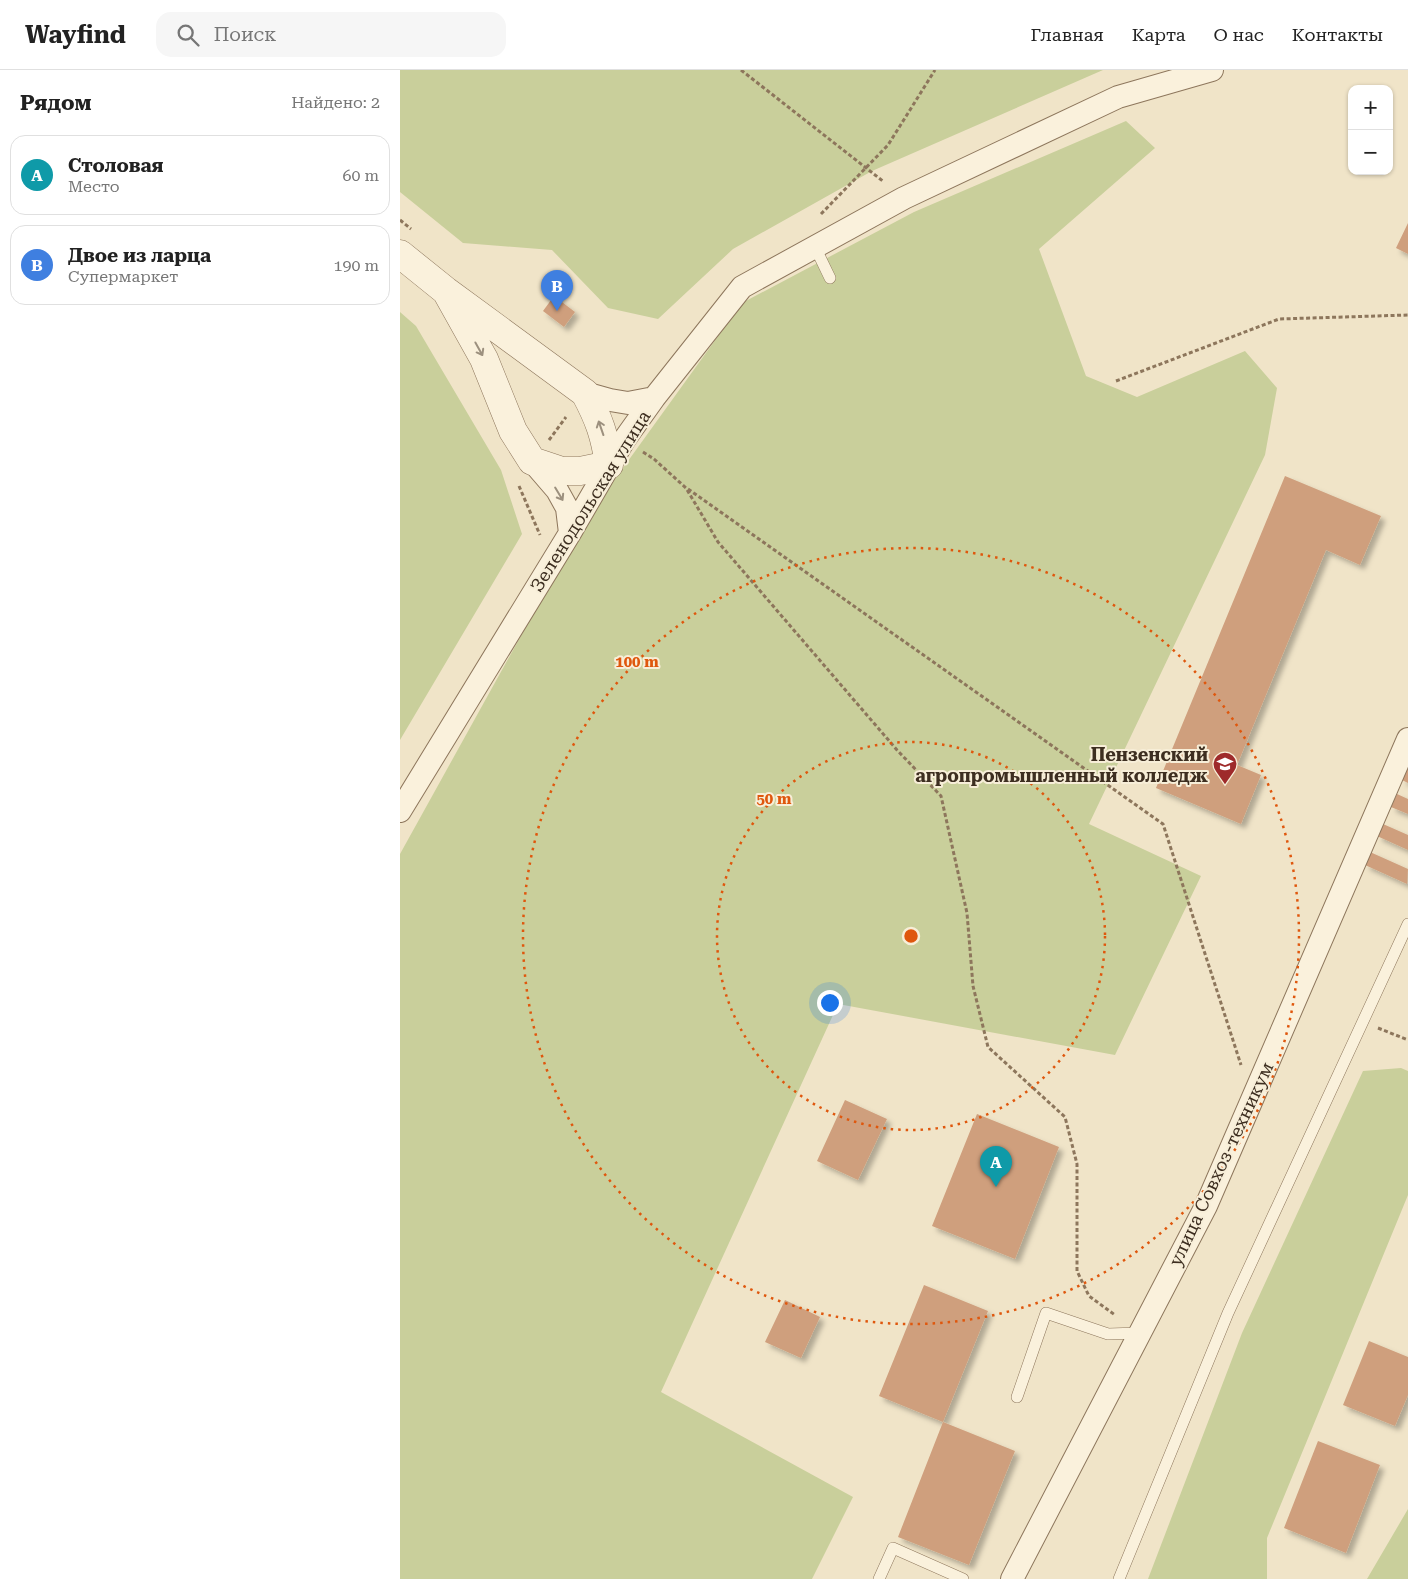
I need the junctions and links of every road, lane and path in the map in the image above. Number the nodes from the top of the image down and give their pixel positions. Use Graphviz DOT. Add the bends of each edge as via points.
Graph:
graph roads {
  1 [pos="741,70"];
  2 [pos="935,70"];
  3 [pos="1212,70"];
  4 [pos="865,168"];
  5 [pos="904,198"];
  6 [pos="813,247"];
  7 [pos="400,254"];
  8 [pos="830,278"];
  9 [pos="446,291"];
  10 [pos="1408,315"];
  11 [pos="1116,382"];
  12 [pos="654,398"];
  13 [pos="577,403"];
  14 [pos="624,440"];
  15 [pos="540,452"];
  16 [pos="609,465"];
  17 [pos="686,488"];
  18 [pos="570,534"];
  19 [pos="1408,738"];
  20 [pos="400,811"];
  21 [pos="1408,924"];
  22 [pos="1362,1022"];
  23 [pos="1408,1040"];
  24 [pos="1252,1099"];
  25 [pos="1139,1333"];
  26 [pos="1016,1397"];
  27 [pos="879,1579"];
  28 [pos="963,1579"];
  29 [pos="1012,1579"];
  30 [pos="1119,1579"];
  1 -- 4 [label="path"];
  2 -- 4 [label="path" via="888,145"];
  3 -- 5 [label="street" via="1118,98"];
  4 -- 5 [label="path"];
  4 -- 6 [label="path" via="816,219"];
  5 -- 6 [label="street"];
  6 -- 8 [label="lane"];
  6 -- 12 [label="street" via="742,287"];
  7 -- 9 [label="street, Зеленодольская улица"];
  9 -- 13 [label="street, Зеленодольская улица"];
  9 -- 15 [label="street, one-way" via="484,359 513,431"];
  10 -- 11 [label="path" via="1279,319"];
  12 -- 13 [label="street, Зеленодольская улица" via="628,403 610,400"];
  12 -- 14 [label="street, Зеленодольская улица"];
  13 -- 15 [label="path"];
  16 -- 13 [label="street, one-way" via="597,416"];
  14 -- 16 [label="street, Зеленодольская улица"];
  14 -- 17 [label="path" via="654,459"];
  15 -- 16 [label="street" via="562,470 580,471"];
  15 -- 18 [label="street, one-way" via="567,508"];
  16 -- 18 [label="street, Зеленодольская улица"];
  17 -- 24 [label="path" via="1163,824"];
  17 -- 25 [label="path" via="718,542 897,750 941,796 967,913 973,986 988,1047 1065,1117 1078,1164 1077,1271 1089,1296"];
  18 -- 20 [label="street, Зеленодольская улица"];
  19 -- 24 [label="street, улица Совхоз-техникум"];
  21 -- 22 [label="lane"];
  22 -- 23 [label="path"];
  22 -- 30 [label="lane" via="1228,1313"];
  24 -- 25 [label="street, улица Совхоз-техникум" via="1206,1206"];
  25 -- 26 [label="lane" via="1108,1334 1046,1313"];
  25 -- 29 [label="street, улица Совхоз-техникум"];
  27 -- 28 [label="lane" via="893,1548"];
}
